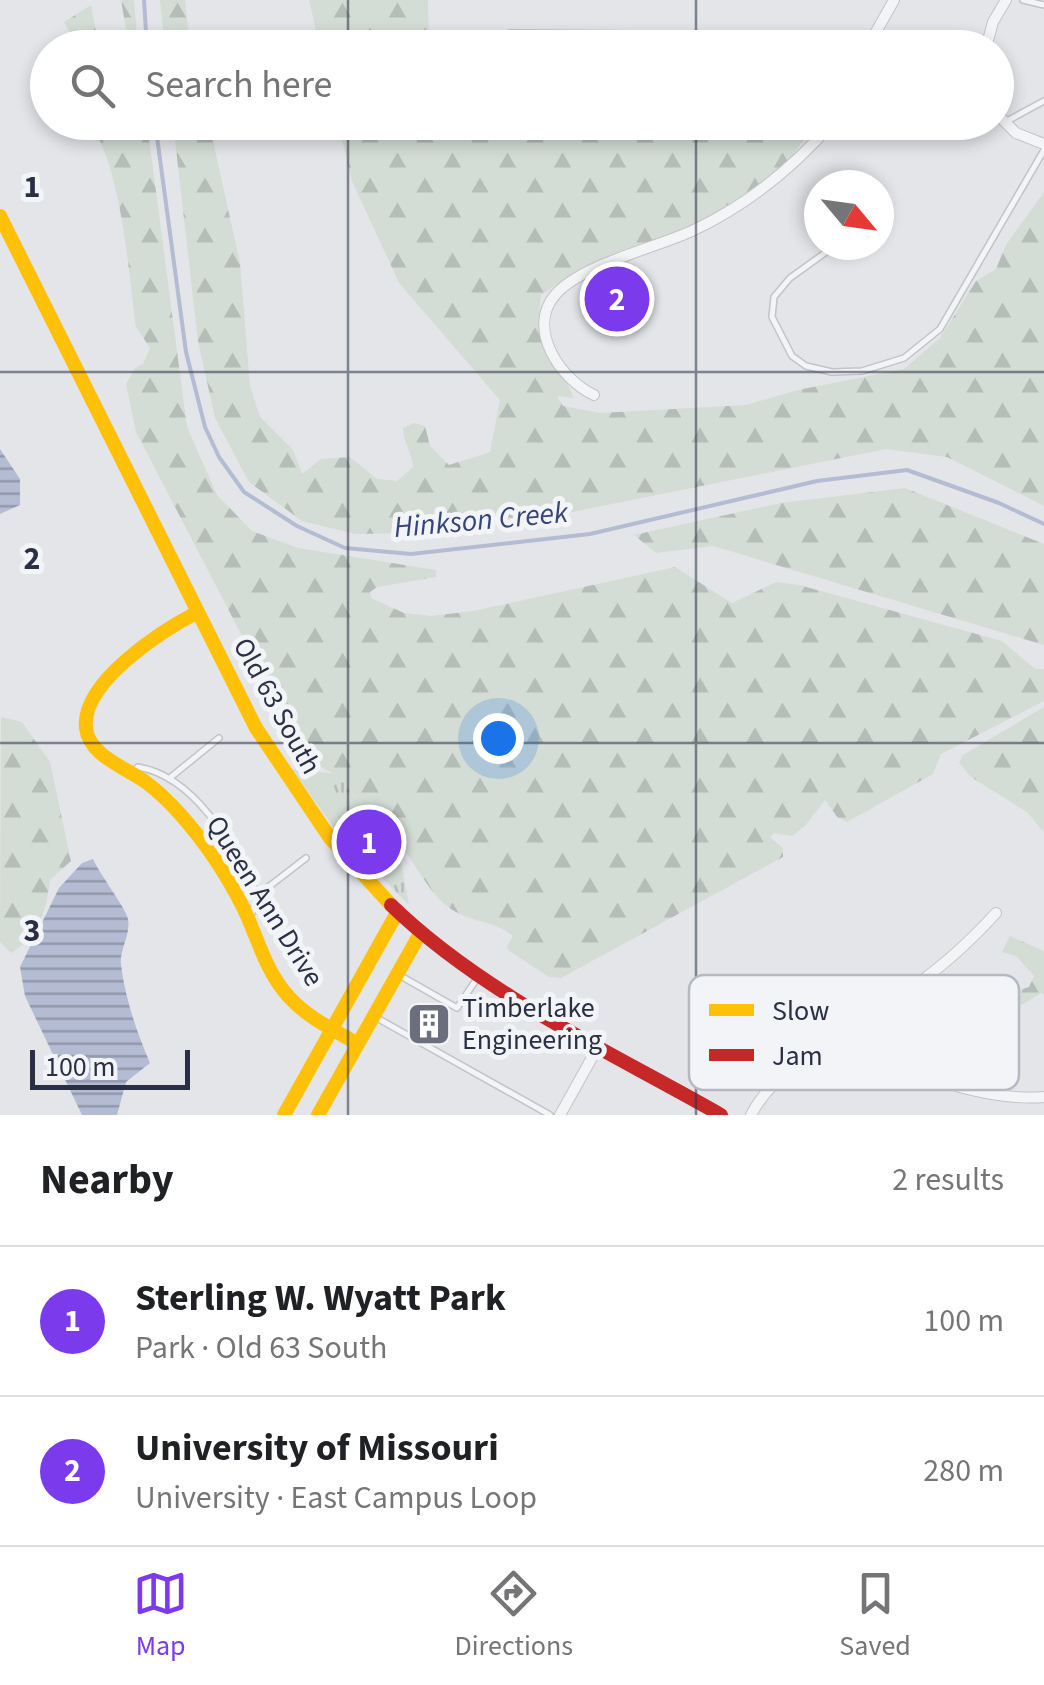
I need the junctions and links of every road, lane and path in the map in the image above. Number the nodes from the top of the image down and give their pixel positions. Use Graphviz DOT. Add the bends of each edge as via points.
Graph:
graph roads {
  1 [pos="894,0"];
  2 [pos="1006,0"];
  3 [pos="1024,0"];
  4 [pos="1044,5"];
  5 [pos="877,30"];
  6 [pos="991,30"];
  7 [pos="1044,101"];
  8 [pos="1014,113"];
  9 [pos="1014,131"];
  10 [pos="818,140"];
  11 [pos="1044,147"];
  12 [pos="0,216"];
  13 [pos="815,260"];
  14 [pos="594,395"];
  15 [pos="198,612"];
  16 [pos="219,738"];
  17 [pos="131,773"];
  18 [pos="170,777"];
  19 [pos="306,858"];
  20 [pos="258,895"];
  21 [pos="398,911"];
  22 [pos="996,912"];
  23 [pos="248,920"];
  24 [pos="421,932"];
  25 [pos="398,974"];
  26 [pos="479,974"];
  27 [pos="927,975"];
  28 [pos="374,1016"];
  29 [pos="333,1030"];
  30 [pos="358,1044"];
  31 [pos="598,1045"];
  32 [pos="769,1090"];
  33 [pos="974,1090"];
  34 [pos="1044,1097"];
  35 [pos="284,1115"];
  36 [pos="318,1115"];
  37 [pos="550,1115"];
  38 [pos="560,1115"];
  39 [pos="721,1115"];
  40 [pos="751,1115"];
  1 -- 5 [label="street"];
  2 -- 6 [label="street"];
  3 -- 4 [label="lane"];
  7 -- 8 [label="lane"];
  9 -- 11 [label="street"];
  10 -- 14 [label="street" via="760,191 695,230 580,276 557,292 546,312 550,350 570,379"];
  11 -- 13 [label="lane" via="940,330 904,358 832,372 792,356 772,317 774,297"];
  12 -- 15 [label="main road, Old 63 South"];
  15 -- 17 [label="main road, Queen Ann Drive" via="140,650 88,708 94,748"];
  15 -- 21 [label="main road, Old 63 South" via="288,782"];
  16 -- 18 [label="lane"];
  17 -- 18 [label="lane" via="138,767"];
  17 -- 23 [label="main road, Queen Ann Drive" via="208,848"];
  18 -- 20 [label="lane" via="218,827"];
  19 -- 20 [label="lane"];
  20 -- 23 [label="lane"];
  21 -- 24 [label="main road, Old 63 South"];
  21 -- 29 [label="main road"];
  22 -- 27 [label="street"];
  23 -- 29 [label="main road, Queen Ann Drive" via="288,997"];
  24 -- 25 [label="main road"];
  24 -- 26 [label="main road, Old 63 South"];
  25 -- 26 [label="lane" via="457,1008"];
  25 -- 28 [label="main road"];
  26 -- 31 [label="main road, Old 63 South"];
  28 -- 30 [label="main road"];
  28 -- 37 [label="lane"];
  29 -- 30 [label="main road, Queen Ann Drive"];
  29 -- 35 [label="main road"];
  30 -- 36 [label="main road"];
  31 -- 38 [label="street"];
  31 -- 39 [label="main road, Old 63 South"];
  32 -- 40 [label="street"];
  33 -- 34 [label="street"];
}
